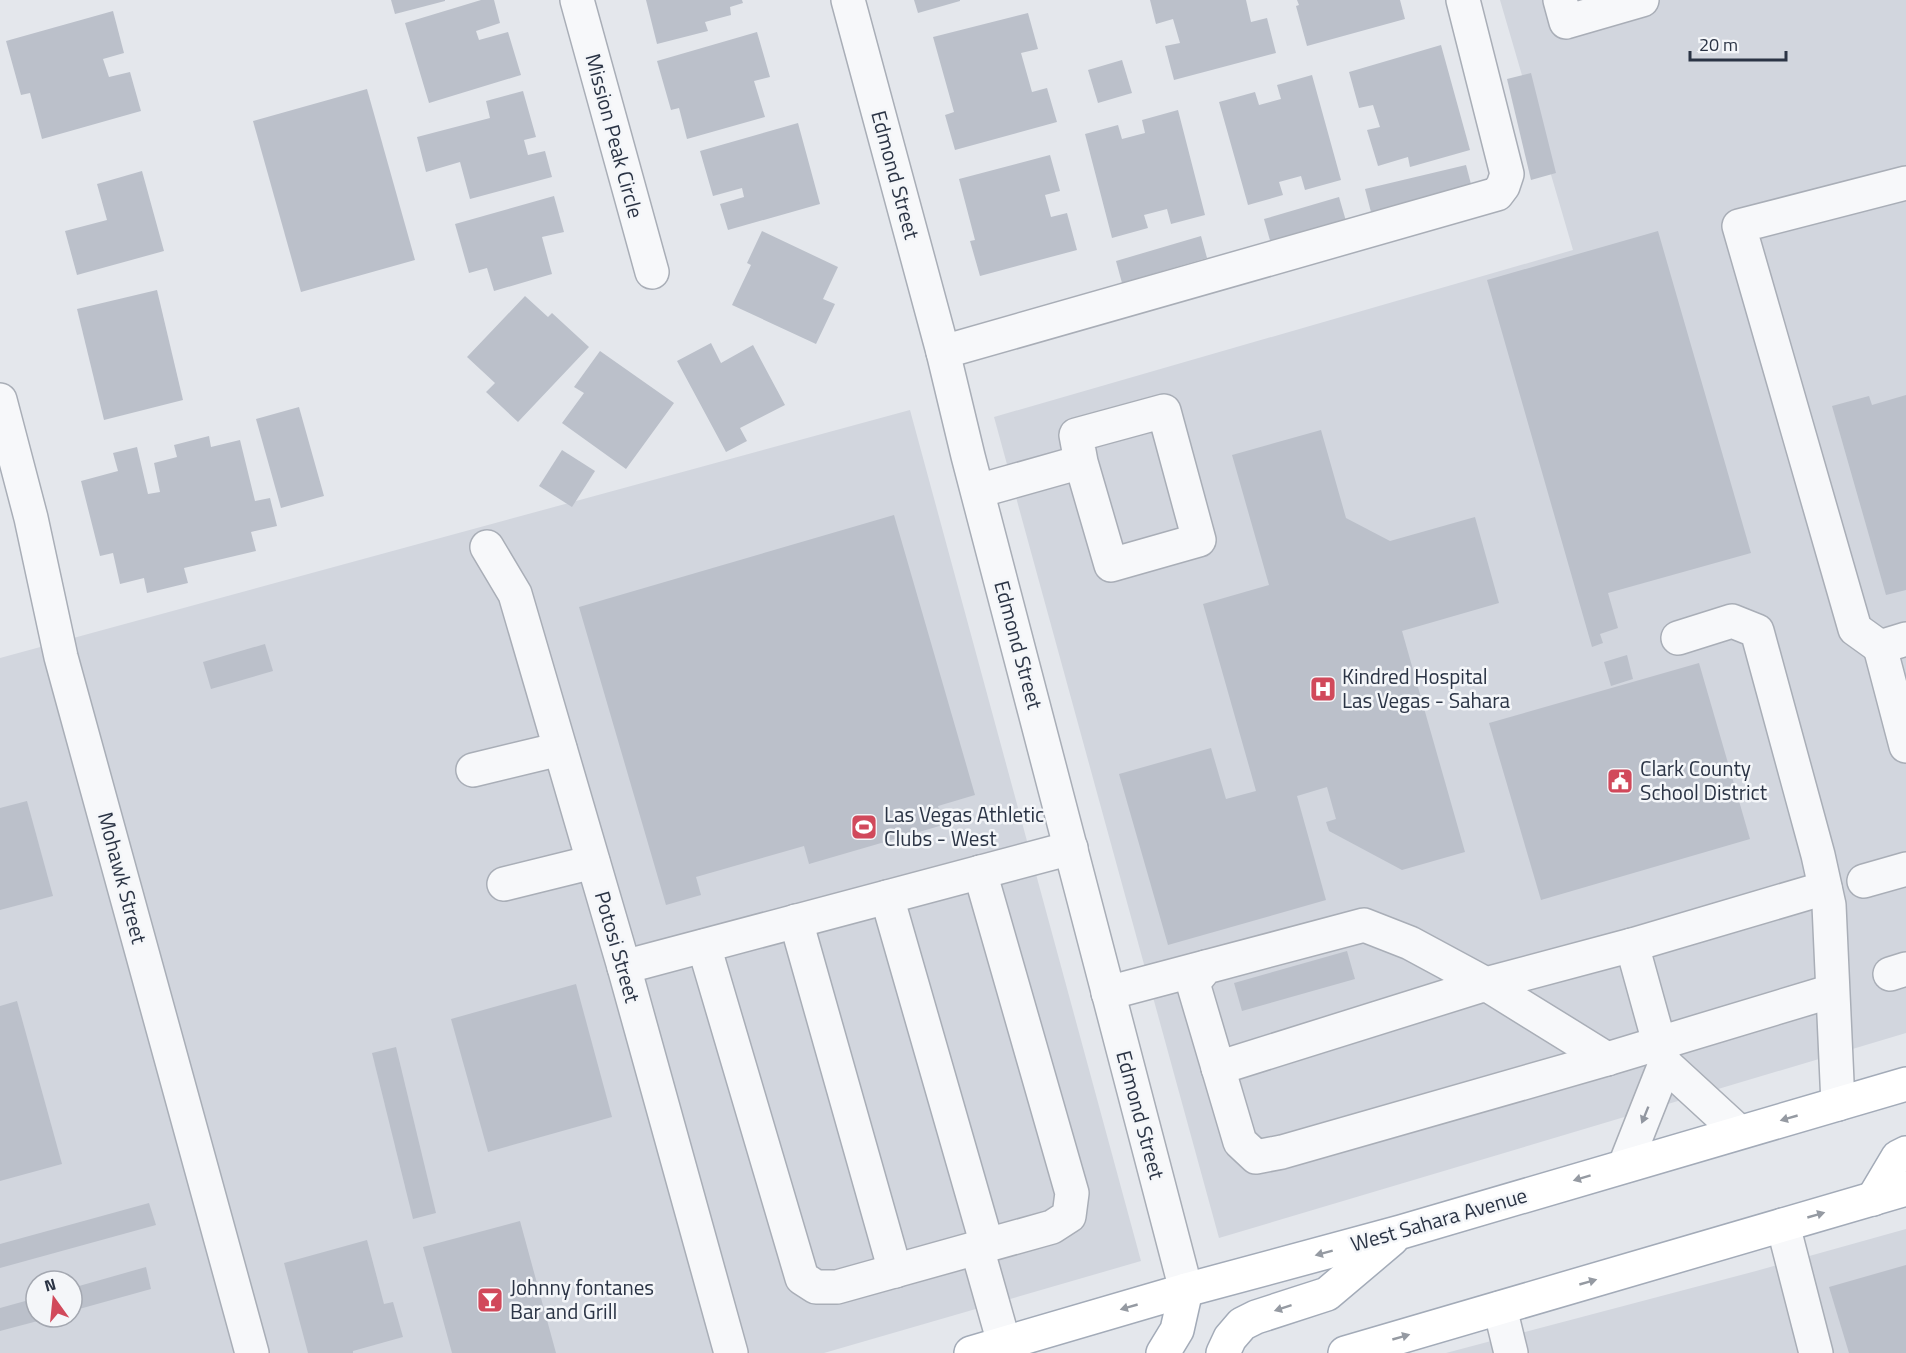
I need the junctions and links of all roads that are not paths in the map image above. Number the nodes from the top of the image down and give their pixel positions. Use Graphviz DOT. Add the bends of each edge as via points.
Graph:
graph roads {
  1 [pos="577,0"];
  2 [pos="848,0"];
  3 [pos="1463,0"];
  4 [pos="1560,0"];
  5 [pos="1642,0"];
  6 [pos="1906,183"];
  7 [pos="652,272"];
  8 [pos="943,352"];
  9 [pos="0,400"];
  10 [pos="1081,462"];
  11 [pos="978,491"];
  12 [pos="487,547"];
  13 [pos="1678,638"];
  14 [pos="1893,643"];
  15 [pos="1906,746"];
  16 [pos="560,749"];
  17 [pos="473,770"];
  18 [pos="1071,848"];
  19 [pos="593,862"];
  20 [pos="1906,869"];
  21 [pos="980,872"];
  22 [pos="1864,881"];
  23 [pos="504,884"];
  24 [pos="1825,888"];
  25 [pos="887,897"];
  26 [pos="796,921"];
  27 [pos="1632,945"];
  28 [pos="704,946"];
  29 [pos="1206,967"];
  30 [pos="624,968"];
  31 [pos="1486,984"];
  32 [pos="1833,991"];
  33 [pos="1108,993"];
  34 [pos="1663,1053"];
  35 [pos="1607,1059"];
  36 [pos="1218,1068"];
  37 [pos="1906,1084"];
  38 [pos="1838,1104"];
  39 [pos="1739,1131"];
  40 [pos="1906,1153"];
  41 [pos="1625,1165"];
  42 [pos="1906,1189"];
  43 [pos="1874,1199"];
  44 [pos="1783,1225"];
  45 [pos="1401,1232"];
  46 [pos="982,1247"];
  47 [pos="895,1271"];
  48 [pos="1186,1290"];
  49 [pos="1500,1308"];
  50 [pos="1004,1343"];
  51 [pos="252,1353"];
  52 [pos="731,1353"];
  53 [pos="971,1353"];
  54 [pos="1163,1353"];
  55 [pos="1223,1353"];
  56 [pos="1345,1353"];
  57 [pos="1511,1353"];
  58 [pos="1816,1353"];
  1 -- 7 [label="street, Mission Peak Circle"];
  2 -- 8 [label="street, Edmond Street"];
  3 -- 8 [label="street" via="1507,174 1497,194"];
  4 -- 5 [label="street" via="1566,22"];
  6 -- 14 [label="street" via="1739,226 1855,629"];
  8 -- 11 [label="street, Edmond Street"];
  9 -- 51 [label="street, Mohawk Street" via="61,657"];
  10 -- 10 [label="street" via="1111,565 1199,540 1164,411 1076,435"];
  10 -- 11 [label="street"];
  11 -- 18 [label="street, Edmond Street"];
  12 -- 16 [label="street, Potosi Street" via="516,594"];
  13 -- 24 [label="street" via="1732,621 1757,631"];
  14 -- 15 [label="street"];
  16 -- 17 [label="street"];
  16 -- 19 [label="street, Potosi Street"];
  18 -- 21 [label="street"];
  18 -- 33 [label="street, Edmond Street"];
  19 -- 23 [label="street"];
  19 -- 30 [label="street, Potosi Street"];
  20 -- 22 [label="street"];
  21 -- 25 [label="street"];
  21 -- 46 [label="street" via="1072,1193 1069,1216 1052,1227"];
  24 -- 27 [label="street"];
  24 -- 32 [label="street"];
  25 -- 26 [label="street"];
  25 -- 46 [label="street"];
  26 -- 28 [label="street"];
  26 -- 47 [label="street"];
  27 -- 31 [label="street"];
  27 -- 34 [label="street"];
  28 -- 30 [label="street"];
  28 -- 47 [label="street" via="802,1278 816,1287 837,1287"];
  29 -- 31 [label="street" via="1364,925 1410,943"];
  29 -- 33 [label="street"];
  29 -- 36 [label="street" via="1193,983"];
  30 -- 52 [label="street, Potosi Street"];
  31 -- 35 [label="street"];
  31 -- 36 [label="street"];
  32 -- 34 [label="street"];
  32 -- 38 [label="street"];
  33 -- 48 [label="street, Edmond Street"];
  34 -- 35 [label="street"];
  34 -- 39 [label="street"];
  34 -- 41 [label="street, one-way"];
  35 -- 36 [label="street" via="1256,1157 1240,1142"];
  37 -- 38 [label="main road, West Sahara Avenue"];
  38 -- 39 [label="main road, West Sahara Avenue, one-way"];
  39 -- 41 [label="main road, West Sahara Avenue"];
  40 -- 43 [label="main road" via="1898,1157"];
  41 -- 45 [label="main road, West Sahara Avenue, one-way"];
  42 -- 43 [label="main road"];
  44 -- 43 [label="main road, one-way"];
  49 -- 44 [label="main road, one-way"];
  44 -- 58 [label="street"];
  45 -- 48 [label="main road, West Sahara Avenue, one-way"];
  45 -- 55 [label="main road, one-way" via="1327,1294 1242,1324"];
  46 -- 47 [label="street"];
  46 -- 50 [label="street"];
  48 -- 50 [label="main road, West Sahara Avenue, one-way"];
  48 -- 54 [label="main road" via="1178,1330"];
  56 -- 49 [label="main road, one-way"];
  49 -- 57 [label="street"];
  50 -- 53 [label="main road, West Sahara Avenue"];
}
